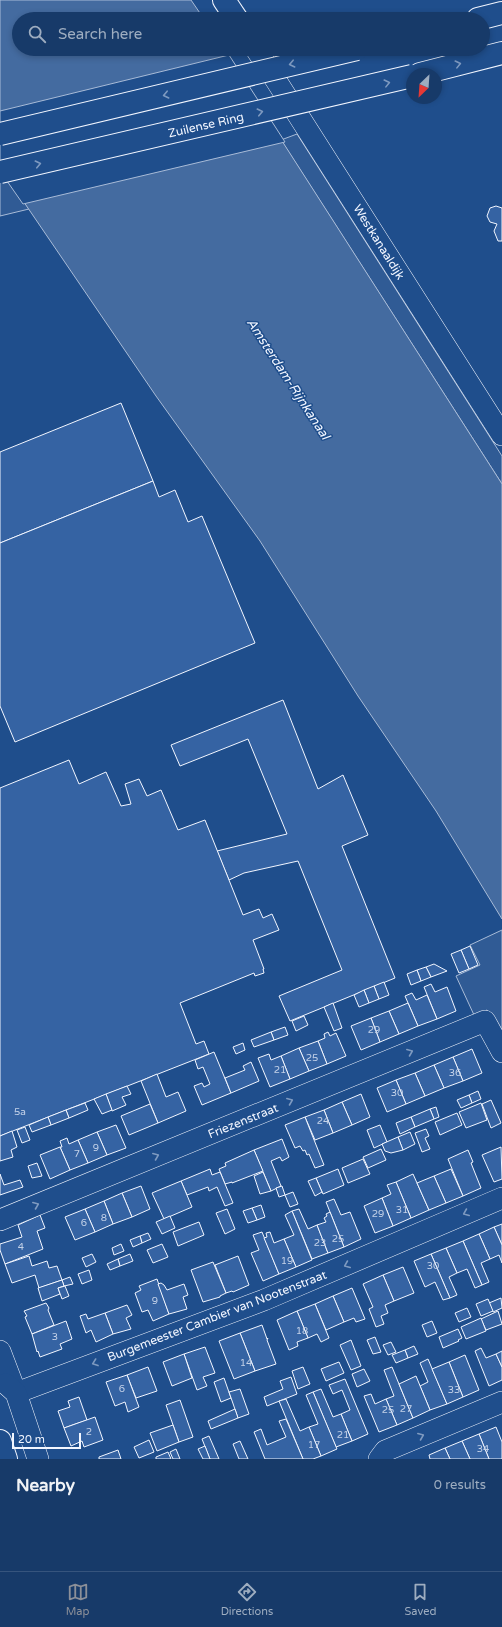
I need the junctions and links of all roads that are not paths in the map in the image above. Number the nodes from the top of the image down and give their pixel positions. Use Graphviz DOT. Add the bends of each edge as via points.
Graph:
graph roads {
  1 [pos="224,0"];
  2 [pos="232,12"];
  3 [pos="502,13"];
  4 [pos="490,16"];
  5 [pos="502,53"];
  6 [pos="260,56"];
  7 [pos="328,56"];
  8 [pos="442,68"];
  9 [pos="406,77"];
  10 [pos="0,134"];
  11 [pos="0,172"];
  12 [pos="502,435"];
  13 [pos="502,1052"];
  14 [pos="502,1198"];
  15 [pos="0,1220"];
  16 [pos="0,1351"];
  17 [pos="0,1377"];
  18 [pos="16,1393"];
  19 [pos="502,1402"];
  20 [pos="0,1441"];
  21 [pos="6,1459"];
  22 [pos="38,1459"];
  23 [pos="379,1459"];
  1 -- 2 [label="main road"];
  3 -- 4 [label="main road"];
  8 -- 5 [label="main road, one-way"];
  6 -- 12 [label="street, Westkanaaldijk"];
  7 -- 10 [label="main road, one-way, bridge"];
  11 -- 9 [label="main road, Zuilense Ring, one-way, bridge"];
  15 -- 13 [label="street, Friezenstraat, one-way" via="485,1021"];
  14 -- 18 [label="street, Burgemeester Cambier van Nootenstraat, one-way" via="264,1300"];
  16 -- 18 [label="street"];
  17 -- 18 [label="street"];
  18 -- 22 [label="street"];
  23 -- 19 [label="street, one-way" via="385,1451"];
  20 -- 21 [label="main road"];
}
